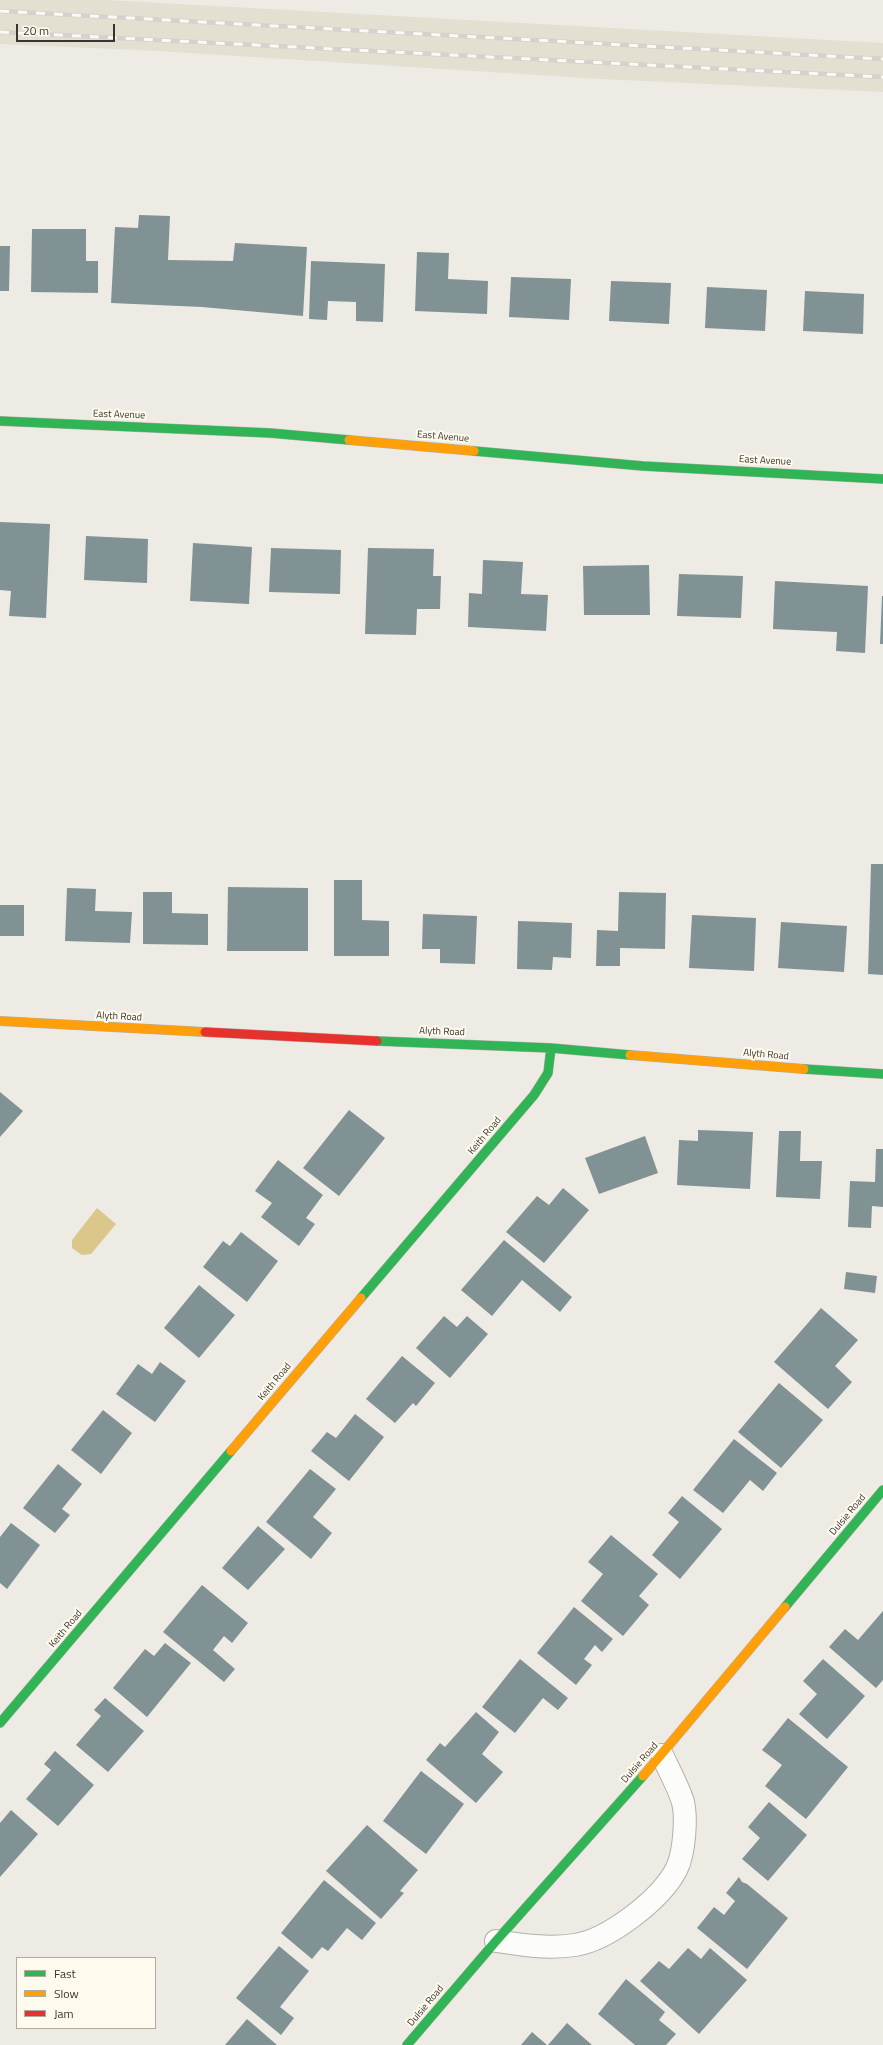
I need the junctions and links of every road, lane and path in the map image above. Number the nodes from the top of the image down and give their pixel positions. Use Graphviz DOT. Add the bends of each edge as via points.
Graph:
graph roads {
  1 [pos="0,421"];
  2 [pos="883,479"];
  3 [pos="0,1021"];
  4 [pos="551,1048"];
  5 [pos="883,1074"];
  6 [pos="883,1490"];
  7 [pos="0,1723"];
  8 [pos="662,1755"];
  9 [pos="496,1941"];
  10 [pos="408,2045"];
  1 -- 2 [label="street, East Avenue" via="270,432 643,466"];
  3 -- 4 [label="street, Alyth Road"];
  4 -- 5 [label="street, Alyth Road" via="791,1069"];
  4 -- 7 [label="street, Keith Road" via="548,1073 534,1095"];
  6 -- 8 [label="street, Dulsie Road"];
  8 -- 9 [label="street, Dulsie Road"];
  8 -- 9 [label="street" via="683,1803 684,1839 677,1868 660,1892 609,1934 575,1945 532,1947"];
  9 -- 10 [label="street, Dulsie Road"];
}
